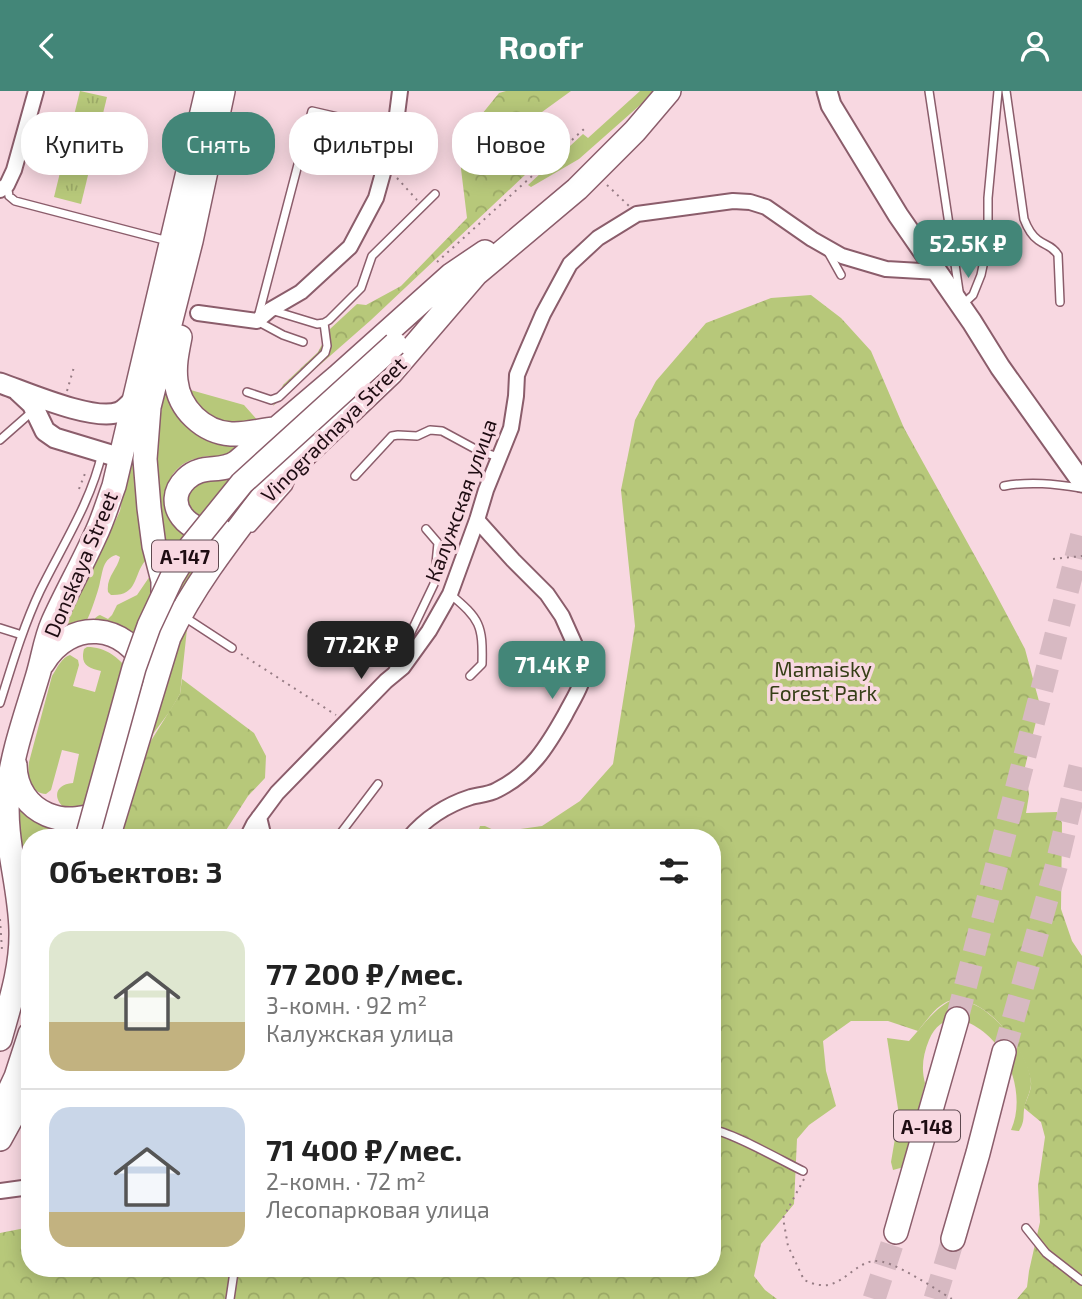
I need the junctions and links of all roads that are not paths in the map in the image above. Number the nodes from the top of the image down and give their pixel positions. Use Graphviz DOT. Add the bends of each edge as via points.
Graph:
graph roads {
  1 [pos="36,91"];
  2 [pos="207,91"];
  3 [pos="223,91"];
  4 [pos="400,91"];
  5 [pos="668,91"];
  6 [pos="827,91"];
  7 [pos="929,91"];
  8 [pos="998,91"];
  9 [pos="1006,91"];
  10 [pos="397,112"];
  11 [pos="295,175"];
  12 [pos="382,175"];
  13 [pos="4,188"];
  14 [pos="577,189"];
  15 [pos="435,194"];
  16 [pos="181,241"];
  17 [pos="825,247"];
  18 [pos="938,272"];
  19 [pos="477,274"];
  20 [pos="841,275"];
  21 [pos="1060,302"];
  22 [pos="961,306"];
  23 [pos="270,310"];
  24 [pos="198,313"];
  25 [pos="257,321"];
  26 [pos="324,323"];
  27 [pos="303,342"];
  28 [pos="7,386"];
  29 [pos="247,392"];
  30 [pos="136,397"];
  31 [pos="61,399"];
  32 [pos="37,414"];
  33 [pos="275,429"];
  34 [pos="0,440"];
  35 [pos="111,455"];
  36 [pos="499,457"];
  37 [pos="299,461"];
  38 [pos="355,476"];
  39 [pos="1082,482"];
  40 [pos="1004,486"];
  41 [pos="1082,488"];
  42 [pos="249,514"];
  43 [pos="477,520"];
  44 [pos="426,529"];
  45 [pos="225,546"];
  46 [pos="450,594"];
  47 [pos="180,614"];
  48 [pos="0,628"];
  49 [pos="22,635"];
  50 [pos="232,648"];
  51 [pos="39,673"];
  52 [pos="470,676"];
  53 [pos="386,681"];
  54 [pos="0,703"];
  55 [pos="148,704"];
  56 [pos="16,749"];
  57 [pos="126,779"];
  58 [pos="378,784"];
  59 [pos="259,817"];
  60 [pos="89,829"];
  61 [pos="111,829"];
  62 [pos="252,829"];
  63 [pos="262,829"];
  64 [pos="344,829"];
  65 [pos="418,829"];
  66 [pos="957,1019"];
  67 [pos="0,1039"];
  68 [pos="1004,1052"];
  69 [pos="21,1062"];
  70 [pos="21,1100"];
  71 [pos="0,1111"];
  72 [pos="721,1131"];
  73 [pos="0,1139"];
  74 [pos="803,1171"];
  75 [pos="21,1188"];
  76 [pos="0,1191"];
  77 [pos="1026,1228"];
  78 [pos="896,1232"];
  79 [pos="953,1239"];
  80 [pos="233,1277"];
  81 [pos="1082,1281"];
  82 [pos="230,1299"];
  1 -- 13 [label="street" via="14,170"];
  2 -- 16 [label="main road, Donskaya Street / А-147"];
  3 -- 16 [label="main road, Donskaya Street / А-147"];
  4 -- 10 [label="street"];
  5 -- 14 [label="main road, Vinogradnaya Street / А-147"];
  6 -- 18 [label="street" via="898,215"];
  7 -- 22 [label="lane"];
  8 -- 22 [label="lane" via="988,241 974,295"];
  9 -- 21 [label="lane" via="1024,219 1036,239 1058,255"];
  11 -- 25 [label="lane"];
  12 -- 23 [label="street" via="376,198 350,247 301,292"];
  13 -- 16 [label="lane" via="15,201"];
  14 -- 19 [label="main road, Vinogradnaya Street / А-147"];
  14 -- 33 [label="main road, А-147" via="451,275"];
  15 -- 26 [label="lane" via="372,256 361,288"];
  16 -- 30 [label="main road, Donskaya Street / А-147"];
  16 -- 33 [label="main road, А-147" via="187,301 176,381 183,403 198,421 218,432"];
  16 -- 55 [label="main road, Donskaya Street / А-147" via="149,407 145,459 164,597"];
  17 -- 18 [label="street, Калужская улица" via="886,269"];
  17 -- 20 [label="lane"];
  17 -- 36 [label="street, Калужская улица" via="766,207 750,202 637,213 618,224 570,264 543,314 517,375 511,428"];
  18 -- 22 [label="street"];
  19 -- 37 [label="main road, Vinogradnaya Street / А-147" via="391,373"];
  19 -- 60 [label="main road, А-147, bridge" via="242,483 191,547 149,626"];
  22 -- 39 [label="street"];
  23 -- 25 [label="street"];
  23 -- 26 [label="lane"];
  24 -- 25 [label="street"];
  25 -- 27 [label="lane"];
  26 -- 29 [label="lane" via="325,353 279,397 271,400"];
  28 -- 31 [label="street"];
  28 -- 32 [label="street"];
  30 -- 31 [label="street" via="124,410 109,415"];
  30 -- 35 [label="main road, Donskaya Street / А-147"];
  31 -- 32 [label="street"];
  32 -- 34 [label="lane"];
  32 -- 35 [label="street" via="47,434"];
  33 -- 42 [label="main road, А-147" via="230,468 192,474 176,496 184,519 206,531 225,529"];
  35 -- 49 [label="lane" via="99,467"];
  35 -- 51 [label="main road, Donskaya Street / А-147" via="114,486 49,633"];
  36 -- 38 [label="lane" via="430,429 417,436 392,436"];
  36 -- 43 [label="street, Калужская улица"];
  37 -- 42 [label="main road, Vinogradnaya Street / А-147"];
  37 -- 45 [label="lane" via="288,487 251,529"];
  40 -- 41 [label="lane" via="1035,483"];
  42 -- 45 [label="main road, Vinogradnaya Street / А-147"];
  43 -- 46 [label="street, Калужская улица"];
  43 -- 65 [label="street" via="562,616 584,665 582,684 549,745 533,764 496,791 451,804"];
  44 -- 53 [label="lane" via="438,543 434,583"];
  45 -- 47 [label="main road, Vinogradnaya Street / А-147"];
  46 -- 52 [label="lane" via="481,631 482,664"];
  46 -- 53 [label="street, Калужская улица" via="403,667"];
  47 -- 50 [label="lane"];
  47 -- 55 [label="main road, Vinogradnaya Street / А-147"];
  48 -- 49 [label="lane"];
  49 -- 54 [label="lane"];
  51 -- 55 [label="main road, А-147" via="48,654 65,639 86,632 108,633 128,643 143,660 150,681"];
  51 -- 56 [label="main road, Donskaya Street / А-147"];
  53 -- 59 [label="street, Калужская улица"];
  55 -- 57 [label="main road, Vinogradnaya Street / А-147"];
  56 -- 57 [label="main road, А-147" via="15,771 22,792 37,809 57,818 79,820 100,813 116,798"];
  56 -- 67 [label="main road, Donskaya Street / А-147" via="7,821 19,905 20,959"];
  57 -- 61 [label="main road, Vinogradnaya Street / А-147"];
  58 -- 64 [label="lane"];
  59 -- 62 [label="street, Калужская улица"];
  59 -- 63 [label="street"];
  66 -- 78 [label="main road, А-148"];
  68 -- 79 [label="main road, А-148"];
  69 -- 71 [label="main road"];
  70 -- 73 [label="main road"];
  72 -- 74 [label="lane"];
  75 -- 76 [label="street"];
  77 -- 81 [label="lane" via="1046,1253"];
  80 -- 82 [label="lane"];
}
